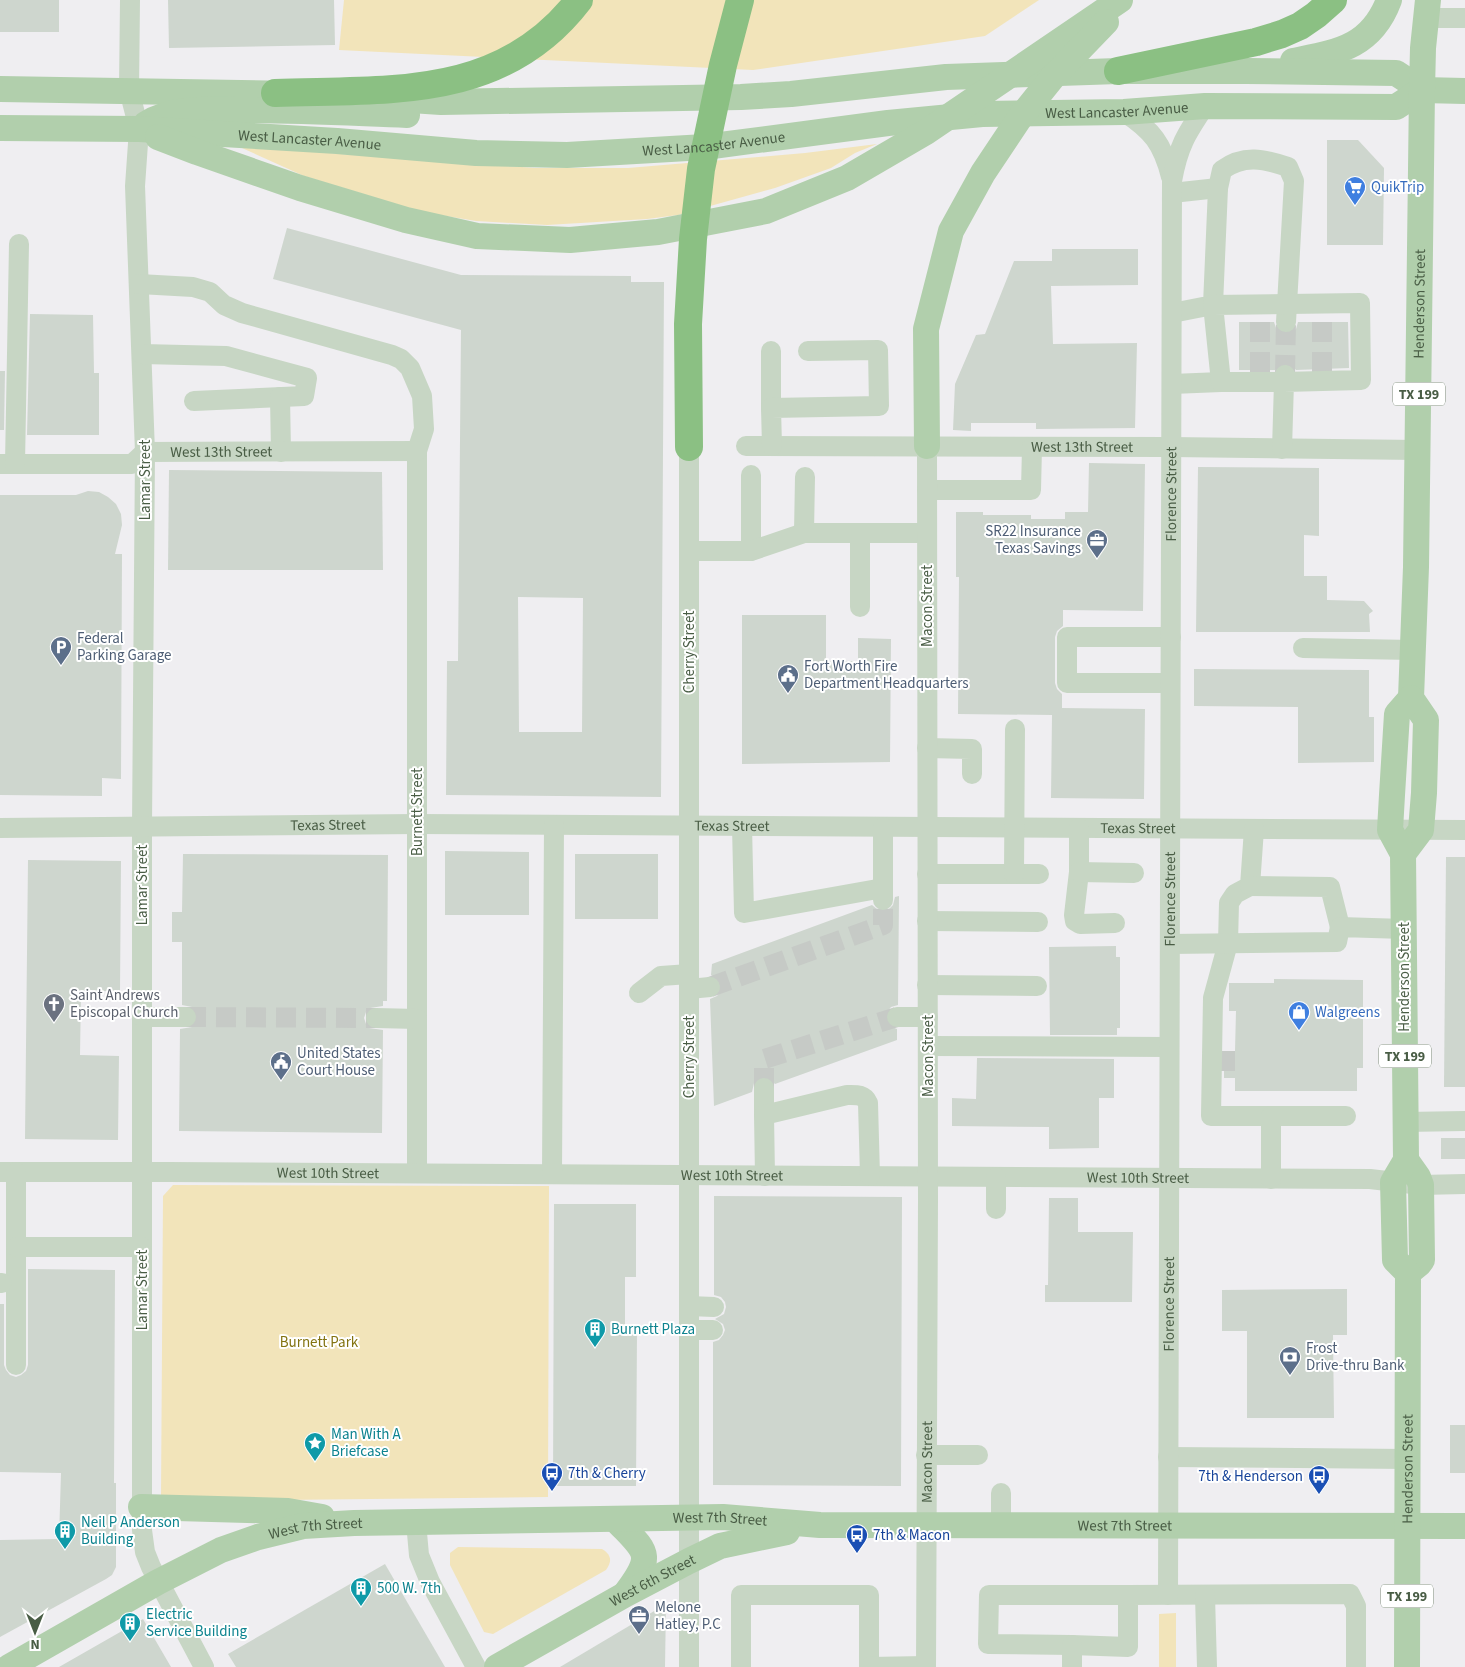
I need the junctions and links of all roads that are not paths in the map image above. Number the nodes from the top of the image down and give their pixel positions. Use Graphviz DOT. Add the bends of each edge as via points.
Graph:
graph roads {
  1 [pos="130,0"];
  2 [pos="580,0"];
  3 [pos="740,0"];
  4 [pos="1120,0"];
  5 [pos="1131,0"];
  6 [pos="1333,0"];
  7 [pos="1389,0"];
  8 [pos="1427,9"];
  9 [pos="1465,18"];
  10 [pos="1118,71"];
  11 [pos="1246,71"];
  12 [pos="0,89"];
  13 [pos="129,90"];
  14 [pos="1422,90"];
  15 [pos="1465,91"];
  16 [pos="275,92"];
  17 [pos="741,97"];
  18 [pos="1205,106"];
  19 [pos="1124,112"];
  20 [pos="0,128"];
  21 [pos="139,129"];
  22 [pos="1172,187"];
  23 [pos="1218,188"];
  24 [pos="19,244"];
  25 [pos="139,284"];
  26 [pos="1213,305"];
  27 [pos="1172,313"];
  28 [pos="1286,313"];
  29 [pos="771,351"];
  30 [pos="808,351"];
  31 [pos="142,354"];
  32 [pos="1285,378"];
  33 [pos="1221,382"];
  34 [pos="1172,384"];
  35 [pos="280,397"];
  36 [pos="194,401"];
  37 [pos="771,408"];
  38 [pos="746,446"];
  39 [pos="772,446"];
  40 [pos="927,446"];
  41 [pos="689,447"];
  42 [pos="1032,447"];
  43 [pos="1171,447"];
  44 [pos="1282,449"];
  45 [pos="1418,450"];
  46 [pos="417,451"];
  47 [pos="146,452"];
  48 [pos="280,452"];
  49 [pos="7,464"];
  50 [pos="751,475"];
  51 [pos="805,477"];
  52 [pos="927,490"];
  53 [pos="804,533"];
  54 [pos="860,533"];
  55 [pos="927,533"];
  56 [pos="689,550"];
  57 [pos="751,550"];
  58 [pos="860,607"];
  59 [pos="1171,637"];
  60 [pos="1303,648"];
  61 [pos="1413,650"];
  62 [pos="1170,683"];
  63 [pos="1411,698"];
  64 [pos="1015,729"];
  65 [pos="927,748"];
  66 [pos="972,774"];
  67 [pos="417,824"];
  68 [pos="554,825"];
  69 [pos="142,826"];
  70 [pos="689,826"];
  71 [pos="742,826"];
  72 [pos="883,827"];
  73 [pos="927,827"];
  74 [pos="0,828"];
  75 [pos="1014,828"];
  76 [pos="1079,828"];
  77 [pos="1170,828"];
  78 [pos="1254,829"];
  79 [pos="1390,830"];
  80 [pos="1421,830"];
  81 [pos="1465,830"];
  82 [pos="1403,854"];
  83 [pos="1079,872"];
  84 [pos="1134,873"];
  85 [pos="927,874"];
  86 [pos="1014,874"];
  87 [pos="1039,874"];
  88 [pos="1250,886"];
  89 [pos="927,922"];
  90 [pos="1038,922"];
  91 [pos="1115,924"];
  92 [pos="1340,927"];
  93 [pos="1404,928"];
  94 [pos="1228,943"];
  95 [pos="1170,944"];
  96 [pos="689,982"];
  97 [pos="927,985"];
  98 [pos="1037,986"];
  99 [pos="710,987"];
  100 [pos="639,994"];
  101 [pos="1212,998"];
  102 [pos="142,1017"];
  103 [pos="186,1017"];
  104 [pos="897,1017"];
  105 [pos="928,1017"];
  106 [pos="376,1018"];
  107 [pos="417,1019"];
  108 [pos="928,1046"];
  109 [pos="1169,1047"];
  110 [pos="1225,1051"];
  111 [pos="1225,1078"];
  112 [pos="764,1088"];
  113 [pos="764,1115"];
  114 [pos="1225,1116"];
  115 [pos="1270,1116"];
  116 [pos="1346,1116"];
  117 [pos="1465,1121"];
  118 [pos="1405,1122"];
  119 [pos="1406,1160"];
  120 [pos="8,1172"];
  121 [pos="142,1172"];
  122 [pos="417,1173"];
  123 [pos="552,1174"];
  124 [pos="689,1175"];
  125 [pos="765,1176"];
  126 [pos="870,1176"];
  127 [pos="928,1176"];
  128 [pos="996,1177"];
  129 [pos="1169,1178"];
  130 [pos="1270,1179"];
  131 [pos="1393,1182"];
  132 [pos="1465,1184"];
  133 [pos="1421,1185"];
  134 [pos="996,1209"];
  135 [pos="8,1227"];
  136 [pos="16,1247"];
  137 [pos="142,1247"];
  138 [pos="1408,1273"];
  139 [pos="689,1306"];
  140 [pos="714,1307"];
  141 [pos="689,1330"];
  142 [pos="713,1330"];
  143 [pos="16,1365"];
  144 [pos="926,1455"];
  145 [pos="978,1455"];
  146 [pos="1168,1457"];
  147 [pos="1407,1459"];
  148 [pos="1001,1493"];
  149 [pos="142,1507"];
  150 [pos="688,1518"];
  151 [pos="615,1520"];
  152 [pos="416,1522"];
  153 [pos="354,1523"];
  154 [pos="820,1525"];
  155 [pos="926,1526"];
  156 [pos="1001,1526"];
  157 [pos="1407,1526"];
  158 [pos="1465,1526"];
  159 [pos="1168,1527"];
  160 [pos="689,1560"];
  161 [pos="158,1582"];
  162 [pos="626,1594"];
  163 [pos="1128,1594"];
  164 [pos="1168,1595"];
  165 [pos="1205,1596"];
  166 [pos="1072,1645"];
  167 [pos="10,1667"];
  168 [pos="204,1667"];
  169 [pos="476,1667"];
  170 [pos="497,1667"];
  171 [pos="689,1667"];
  172 [pos="741,1667"];
  173 [pos="869,1667"];
  174 [pos="926,1667"];
  175 [pos="1072,1667"];
  176 [pos="1207,1667"];
  177 [pos="1356,1667"];
  178 [pos="1407,1667"];
  1 -- 13 [label="street, Lamar Street"];
  2 -- 16 [label="highway" via="551,32 500,65 471,77 437,85 401,88"];
  3 -- 41 [label="highway" via="709,124 700,177 688,324"];
  4 -- 21 [label="main road" via="926,132 847,178 766,211 658,232 570,240 477,236 406,220 300,188"];
  5 -- 40 [label="main road" via="1052,78 1019,120 983,173 951,231 926,330"];
  6 -- 10 [label="highway" via="1300,26 1282,34"];
  7 -- 11 [label="main road" via="1371,29 1342,50"];
  8 -- 9 [label="street"];
  8 -- 14 [label="main road, Henderson Street / TX 199"];
  10 -- 11 [label="main road"];
  10 -- 17 [label="main road" via="946,77"];
  11 -- 14 [label="main road" via="1396,73"];
  12 -- 13 [label="main road"];
  13 -- 16 [label="main road"];
  13 -- 21 [label="street, Lamar Street"];
  14 -- 15 [label="main road"];
  14 -- 18 [label="main road, West Lancaster Avenue" via="1396,107"];
  14 -- 45 [label="main road, Henderson Street / TX 199"];
  16 -- 17 [label="main road" via="441,102"];
  17 -- 21 [label="main road" via="602,115 503,118 282,110 190,111 157,117"];
  18 -- 19 [label="main road, West Lancaster Avenue"];
  18 -- 22 [label="street, Florence Street" via="1176,157"];
  19 -- 21 [label="main road, West Lancaster Avenue" via="982,114 706,147 567,156 476,153"];
  19 -- 22 [label="street, Florence Street" via="1143,124 1157,139 1167,158"];
  20 -- 21 [label="main road, West Lancaster Avenue"];
  21 -- 25 [label="street, Lamar Street" via="136,186"];
  22 -- 23 [label="street"];
  22 -- 27 [label="street, Florence Street"];
  23 -- 26 [label="street"];
  23 -- 28 [label="street" via="1222,170 1232,162 1269,160 1288,166 1294,181"];
  24 -- 49 [label="street"];
  25 -- 31 [label="street, Lamar Street"];
  25 -- 46 [label="street, Burnett Street" via="193,287 210,292 242,313 401,359 410,368 422,396 424,429"];
  26 -- 27 [label="street"];
  26 -- 28 [label="street" via="1260,313"];
  26 -- 33 [label="street"];
  27 -- 34 [label="street, Florence Street"];
  28 -- 32 [label="street" via="1322,313 1360,303 1361,380"];
  29 -- 37 [label="street"];
  30 -- 37 [label="street" via="878,350 879,406"];
  31 -- 35 [label="street" via="226,356 307,378 304,396"];
  31 -- 47 [label="street, Lamar Street"];
  32 -- 33 [label="street"];
  32 -- 44 [label="street"];
  33 -- 34 [label="street"];
  34 -- 43 [label="street, Florence Street"];
  35 -- 36 [label="street"];
  35 -- 48 [label="street"];
  37 -- 39 [label="street"];
  38 -- 39 [label="street, West 13th Street"];
  39 -- 40 [label="street, West 13th Street"];
  40 -- 42 [label="street, West 13th Street"];
  40 -- 52 [label="street, Macon Street"];
  41 -- 56 [label="street, Cherry Street"];
  42 -- 43 [label="street, West 13th Street"];
  42 -- 52 [label="street" via="1031,490"];
  43 -- 44 [label="street, West 13th Street"];
  43 -- 59 [label="street, Florence Street"];
  44 -- 45 [label="street, West 13th Street"];
  45 -- 61 [label="main road, Henderson Street / TX 199"];
  46 -- 48 [label="street, West 13th Street"];
  46 -- 67 [label="street, Burnett Street"];
  47 -- 48 [label="street, West 13th Street"];
  47 -- 49 [label="street" via="132,464"];
  47 -- 69 [label="street, Lamar Street"];
  50 -- 57 [label="street"];
  51 -- 53 [label="street"];
  52 -- 55 [label="street, Macon Street"];
  53 -- 54 [label="street"];
  53 -- 57 [label="street"];
  54 -- 55 [label="street"];
  54 -- 58 [label="street"];
  55 -- 65 [label="street, Macon Street"];
  56 -- 57 [label="street"];
  56 -- 70 [label="street, Cherry Street"];
  59 -- 62 [label="street, Florence Street"];
  59 -- 62 [label="street" via="1067,637 1068,683"];
  60 -- 61 [label="street"];
  61 -- 63 [label="main road, Henderson Street / TX 199"];
  62 -- 77 [label="street, Florence Street"];
  63 -- 79 [label="main road" via="1396,714"];
  63 -- 80 [label="main road" via="1426,720"];
  64 -- 75 [label="street"];
  65 -- 66 [label="street" via="972,749"];
  65 -- 73 [label="street, Macon Street"];
  67 -- 68 [label="street, Texas Street"];
  67 -- 69 [label="street, Texas Street"];
  67 -- 107 [label="street, Burnett Street"];
  68 -- 70 [label="street, Texas Street"];
  68 -- 123 [label="street"];
  69 -- 74 [label="street, Texas Street"];
  69 -- 102 [label="street, Lamar Street"];
  70 -- 71 [label="street, Texas Street"];
  70 -- 96 [label="street, Cherry Street"];
  71 -- 72 [label="street, Texas Street"];
  71 -- 72 [label="street" via="744,913 883,894"];
  72 -- 73 [label="street, Texas Street"];
  73 -- 75 [label="street, Texas Street"];
  73 -- 85 [label="street, Macon Street"];
  75 -- 76 [label="street, Texas Street"];
  75 -- 86 [label="street"];
  76 -- 77 [label="street, Texas Street"];
  76 -- 83 [label="street"];
  77 -- 78 [label="street, Texas Street"];
  77 -- 95 [label="street, Florence Street"];
  78 -- 79 [label="street, Texas Street"];
  78 -- 88 [label="street"];
  79 -- 80 [label="street, Texas Street"];
  79 -- 82 [label="main road, Henderson Street / TX 199"];
  80 -- 81 [label="street, Texas Street"];
  80 -- 82 [label="main road"];
  82 -- 93 [label="main road, Henderson Street / TX 199"];
  83 -- 84 [label="street"];
  83 -- 91 [label="street" via="1076,922"];
  85 -- 86 [label="street"];
  85 -- 89 [label="street, Macon Street"];
  86 -- 87 [label="street"];
  88 -- 92 [label="street" via="1330,888"];
  88 -- 94 [label="street" via="1235,894 1229,903"];
  89 -- 90 [label="street"];
  89 -- 97 [label="street, Macon Street"];
  92 -- 93 [label="street"];
  92 -- 94 [label="street" via="1337,942"];
  93 -- 118 [label="main road, Henderson Street / TX 199"];
  94 -- 95 [label="street"];
  94 -- 101 [label="street"];
  95 -- 109 [label="street, Florence Street"];
  96 -- 99 [label="street"];
  96 -- 100 [label="street" via="660,976"];
  96 -- 124 [label="street, Cherry Street"];
  97 -- 98 [label="street"];
  97 -- 105 [label="street, Macon Street"];
  101 -- 110 [label="street" via="1224,1014"];
  101 -- 114 [label="street" via="1211,1116"];
  102 -- 103 [label="street"];
  102 -- 121 [label="street, Lamar Street"];
  104 -- 105 [label="street"];
  105 -- 108 [label="street, Macon Street"];
  106 -- 107 [label="street"];
  107 -- 122 [label="street, Burnett Street"];
  108 -- 109 [label="street"];
  108 -- 127 [label="street, Macon Street"];
  109 -- 129 [label="street, Florence Street"];
  111 -- 114 [label="street"];
  112 -- 113 [label="street"];
  113 -- 125 [label="street"];
  113 -- 126 [label="street" via="860,1095 868,1103"];
  114 -- 115 [label="street"];
  115 -- 116 [label="street"];
  115 -- 130 [label="street"];
  117 -- 118 [label="street"];
  118 -- 119 [label="main road, Henderson Street / TX 199"];
  119 -- 131 [label="main road"];
  119 -- 133 [label="main road"];
  120 -- 121 [label="street, West 10th Street"];
  120 -- 135 [label="street"];
  121 -- 122 [label="street, West 10th Street"];
  121 -- 137 [label="street, Lamar Street"];
  122 -- 123 [label="street, West 10th Street"];
  123 -- 124 [label="street, West 10th Street"];
  124 -- 125 [label="street, West 10th Street"];
  124 -- 139 [label="street, Cherry Street"];
  125 -- 126 [label="street, West 10th Street"];
  126 -- 127 [label="street, West 10th Street"];
  127 -- 128 [label="street, West 10th Street"];
  127 -- 144 [label="street, Macon Street"];
  128 -- 129 [label="street, West 10th Street"];
  128 -- 134 [label="street"];
  129 -- 130 [label="street, West 10th Street"];
  129 -- 146 [label="street, Florence Street"];
  130 -- 131 [label="street, West 10th Street"];
  131 -- 133 [label="street, West 10th Street"];
  131 -- 138 [label="main road" via="1394,1260"];
  132 -- 133 [label="street, West 10th Street"];
  133 -- 138 [label="main road" via="1422,1260"];
  135 -- 136 [label="street"];
  136 -- 137 [label="street"];
  136 -- 143 [label="street"];
  137 -- 149 [label="street, Lamar Street"];
  138 -- 147 [label="main road, Henderson Street / TX 199"];
  139 -- 140 [label="street"];
  139 -- 141 [label="street, Cherry Street"];
  141 -- 142 [label="street"];
  141 -- 150 [label="street, Cherry Street"];
  144 -- 145 [label="street"];
  144 -- 155 [label="street, Macon Street"];
  146 -- 147 [label="street"];
  146 -- 159 [label="street, Florence Street"];
  147 -- 157 [label="main road, Henderson Street / TX 199"];
  148 -- 156 [label="street"];
  149 -- 153 [label="main road" via="288,1511"];
  149 -- 161 [label="street, Lamar Street" via="145,1552"];
  150 -- 151 [label="main road, West 7th Street"];
  150 -- 154 [label="main road, West 7th Street"];
  150 -- 160 [label="street, Cherry Street"];
  151 -- 152 [label="main road, West 7th Street"];
  151 -- 162 [label="main road" via="644,1550 645,1560 640,1574"];
  152 -- 153 [label="main road, West 7th Street"];
  152 -- 169 [label="street" via="419,1555 430,1582"];
  153 -- 161 [label="main road, West 7th Street" via="303,1526 258,1537 221,1550"];
  154 -- 155 [label="main road, West 7th Street"];
  154 -- 160 [label="main road, West 6th Street" via="720,1546"];
  155 -- 156 [label="main road, West 7th Street"];
  155 -- 174 [label="street, Macon Street"];
  156 -- 159 [label="main road, West 7th Street"];
  157 -- 158 [label="main road, West 7th Street"];
  157 -- 159 [label="main road, West 7th Street"];
  157 -- 178 [label="main road, Henderson Street / TX 199"];
  159 -- 164 [label="street, Florence Street"];
  160 -- 162 [label="main road, West 6th Street"];
  160 -- 171 [label="street, Cherry Street"];
  161 -- 167 [label="main road, West 7th Street"];
  161 -- 168 [label="street, Lamar Street"];
  162 -- 170 [label="main road, West 6th Street"];
  163 -- 164 [label="street"];
  163 -- 166 [label="street" via="1128,1647"];
  163 -- 166 [label="street" via="989,1595 988,1644"];
  164 -- 165 [label="street"];
  165 -- 176 [label="street"];
  165 -- 177 [label="street" via="1350,1594 1356,1606"];
  166 -- 175 [label="street"];
  172 -- 173 [label="street" via="741,1595 869,1595"];
  173 -- 174 [label="street"];
}
